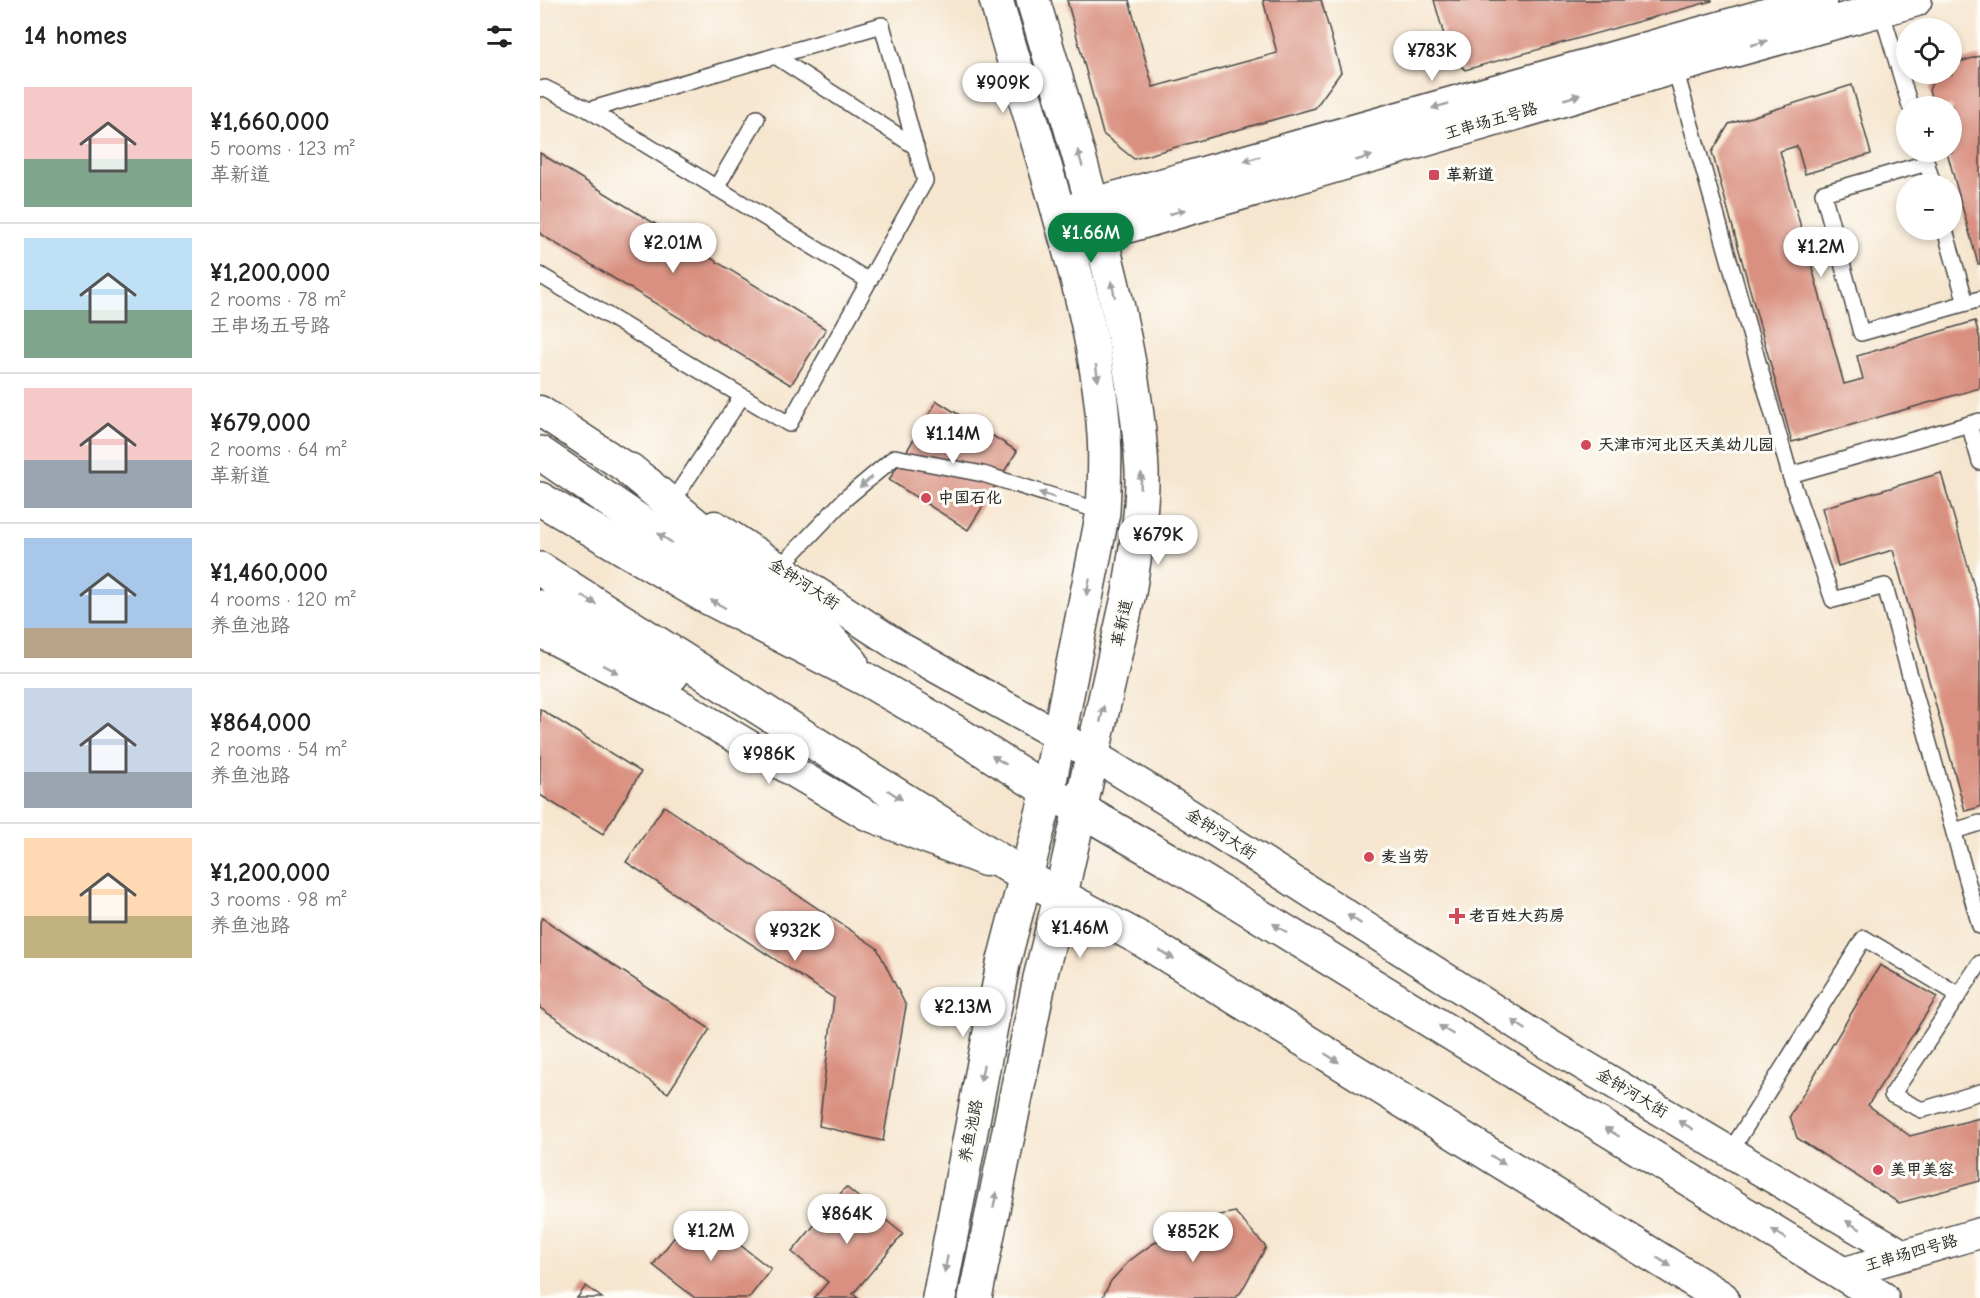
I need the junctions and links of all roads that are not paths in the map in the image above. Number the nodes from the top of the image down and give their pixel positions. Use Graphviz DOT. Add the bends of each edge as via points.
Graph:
graph roads {
  1 [pos="996,0"];
  2 [pos="1033,0"];
  3 [pos="1820,0"];
  4 [pos="1915,0"];
  5 [pos="1879,5"];
  6 [pos="1672,54"];
  7 [pos="775,56"];
  8 [pos="540,89"];
  9 [pos="1907,96"];
  10 [pos="589,110"];
  11 [pos="757,118"];
  12 [pos="916,147"];
  13 [pos="1911,162"];
  14 [pos="716,188"];
  15 [pos="1097,219"];
  16 [pos="1063,229"];
  17 [pos="1949,240"];
  18 [pos="540,275"];
  19 [pos="869,281"];
  20 [pos="1973,301"];
  21 [pos="742,396"];
  22 [pos="540,411"];
  23 [pos="1975,422"];
  24 [pos="540,453"];
  25 [pos="1980,462"];
  26 [pos="630,470"];
  27 [pos="1790,475"];
  28 [pos="540,499"];
  29 [pos="674,499"];
  30 [pos="1103,512"];
  31 [pos="540,568"];
  32 [pos="779,568"];
  33 [pos="540,607"];
  34 [pos="540,632"];
  35 [pos="867,680"];
  36 [pos="1060,736"];
  37 [pos="1093,755"];
  38 [pos="868,777"];
  39 [pos="1048,791"];
  40 [pos="1080,809"];
  41 [pos="1980,823"];
  42 [pos="1954,831"];
  43 [pos="1026,877"];
  44 [pos="1062,894"];
  45 [pos="1980,926"];
  46 [pos="1980,963"];
  47 [pos="1003,964"];
  48 [pos="1040,978"];
  49 [pos="1959,995"];
  50 [pos="1000,1022"];
  51 [pos="1043,1029"];
  52 [pos="1980,1092"];
  53 [pos="1730,1152"];
  54 [pos="1980,1233"];
  55 [pos="1903,1255"];
  56 [pos="1842,1273"];
  57 [pos="939,1298"];
  58 [pos="975,1298"];
  59 [pos="1722,1298"];
  60 [pos="1882,1298"];
  1 -- 16 [label="main road"];
  15 -- 2 [label="main road, 革新道, one-way"];
  3 -- 6 [label="main road, 王串场五号路"];
  4 -- 5 [label="main road, 王串场五号路"];
  6 -- 5 [label="main road, 王串场五号路, one-way"];
  5 -- 9 [label="lane"];
  6 -- 15 [label="main road, 王串场五号路"];
  6 -- 27 [label="lane"];
  7 -- 10 [label="lane"];
  7 -- 12 [label="lane"];
  7 -- 12 [label="lane" via="882,25"];
  8 -- 10 [label="lane"];
  10 -- 14 [label="lane"];
  11 -- 14 [label="lane"];
  12 -- 19 [label="lane" via="925,181"];
  13 -- 20 [label="lane" via="1823,193 1861,333"];
  14 -- 19 [label="lane"];
  15 -- 16 [label="main road, 王串场五号路"];
  37 -- 15 [label="main road, 革新道, one-way" via="1129,592 1142,472 1138,412 1125,336"];
  16 -- 30 [label="main road, one-way" via="1096,365 1104,435"];
  17 -- 20 [label="lane"];
  18 -- 21 [label="lane"];
  19 -- 21 [label="lane" via="789,424"];
  21 -- 29 [label="lane"];
  22 -- 26 [label="street, 金钟河大街"];
  23 -- 25 [label="lane"];
  23 -- 27 [label="lane"];
  35 -- 24 [label="main road, one-way"];
  26 -- 29 [label="street, 金钟河大街"];
  26 -- 35 [label="main road" via="830,638"];
  27 -- 42 [label="lane" via="1833,600 1885,586"];
  35 -- 28 [label="main road, one-way" via="703,595"];
  29 -- 32 [label="street, 金钟河大街"];
  30 -- 32 [label="lane, one-way" via="983,474 895,458 846,498"];
  30 -- 36 [label="main road, one-way"];
  31 -- 38 [label="main road, one-way"];
  32 -- 36 [label="street, 金钟河大街" via="903,649"];
  33 -- 38 [label="main road"];
  34 -- 43 [label="street, one-way" via="672,700 867,815"];
  39 -- 35 [label="main road, one-way"];
  36 -- 37 [label="street, 金钟河大街"];
  36 -- 39 [label="main road"];
  37 -- 40 [label="main road, 革新道"];
  53 -- 37 [label="street, 金钟河大街, one-way" via="1548,1044"];
  38 -- 43 [label="main road, one-way"];
  39 -- 40 [label="main road"];
  39 -- 43 [label="main road, 养鱼池路"];
  40 -- 44 [label="main road, 革新道"];
  56 -- 40 [label="main road, one-way"];
  41 -- 42 [label="lane"];
  42 -- 45 [label="lane"];
  43 -- 44 [label="main road"];
  43 -- 47 [label="main road, 养鱼池路"];
  44 -- 48 [label="main road"];
  44 -- 59 [label="main road, one-way" via="1140,938"];
  46 -- 49 [label="lane"];
  47 -- 50 [label="main road, 养鱼池路"];
  47 -- 57 [label="main road, 养鱼池路, one-way"];
  48 -- 51 [label="main road"];
  58 -- 48 [label="main road, one-way"];
  49 -- 52 [label="lane" via="1892,1095 1922,1110"];
  49 -- 53 [label="lane" via="1864,938"];
  55 -- 53 [label="street, 金钟河大街, one-way"];
  54 -- 55 [label="street, 王串场四号路"];
  55 -- 56 [label="street, 王串场四号路"];
  56 -- 60 [label="main road"];
}
